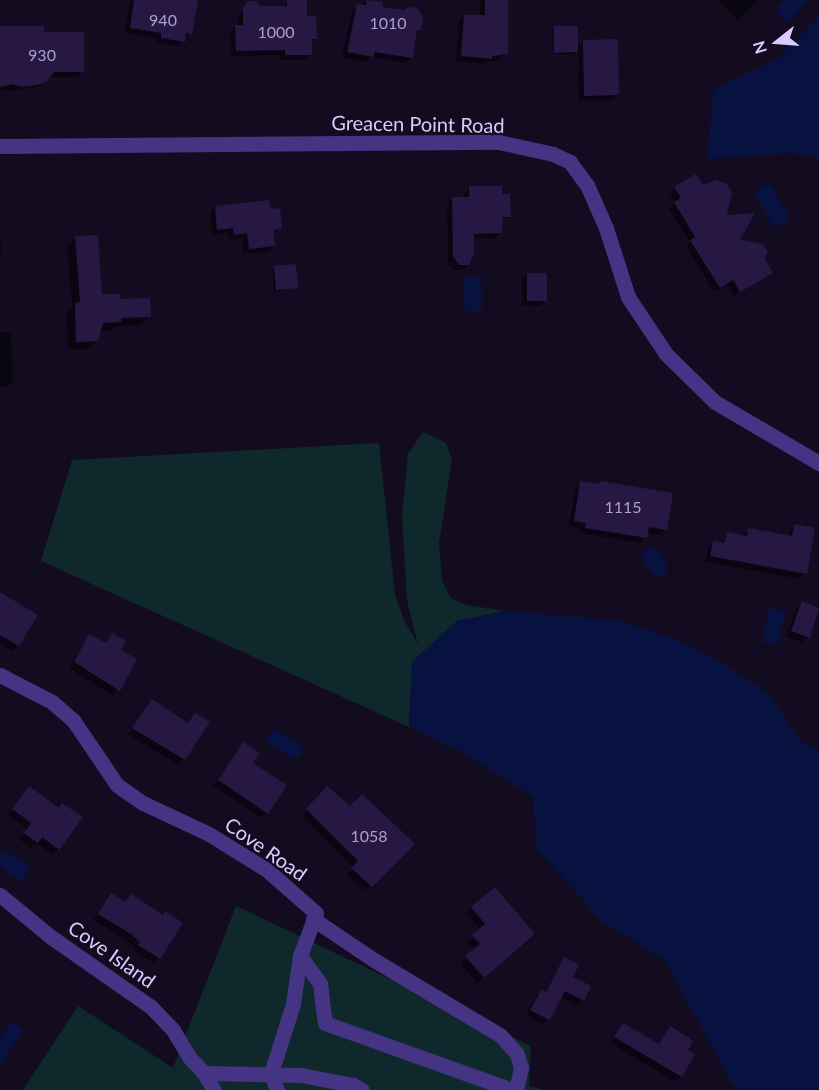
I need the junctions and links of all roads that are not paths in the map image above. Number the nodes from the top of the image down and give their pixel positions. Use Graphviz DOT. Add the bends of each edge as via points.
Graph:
graph roads {
  1 [pos="0,146"];
  2 [pos="819,463"];
  3 [pos="0,675"];
  4 [pos="0,895"];
  5 [pos="313,919"];
  6 [pos="300,956"];
  7 [pos="204,1073"];
  8 [pos="271,1073"];
  9 [pos="214,1090"];
  10 [pos="277,1090"];
  11 [pos="362,1090"];
  12 [pos="514,1090"];
  1 -- 2 [label="street, Greacen Point Road" via="499,142 553,154 570,162 587,185 606,228 628,297 666,354 716,402"];
  3 -- 5 [label="street, Cove Road" via="52,702 73,720 117,785 267,870 316,913"];
  4 -- 7 [label="street, Cove Island" via="51,937 151,1007 173,1029 189,1058"];
  5 -- 6 [label="street"];
  5 -- 12 [label="street" via="500,1035 517,1054 521,1068"];
  6 -- 8 [label="street" via="293,1004"];
  6 -- 12 [label="street" via="320,984 325,1023"];
  7 -- 8 [label="street"];
  7 -- 9 [label="street"];
  8 -- 10 [label="street"];
  8 -- 11 [label="street" via="301,1075"];
}
